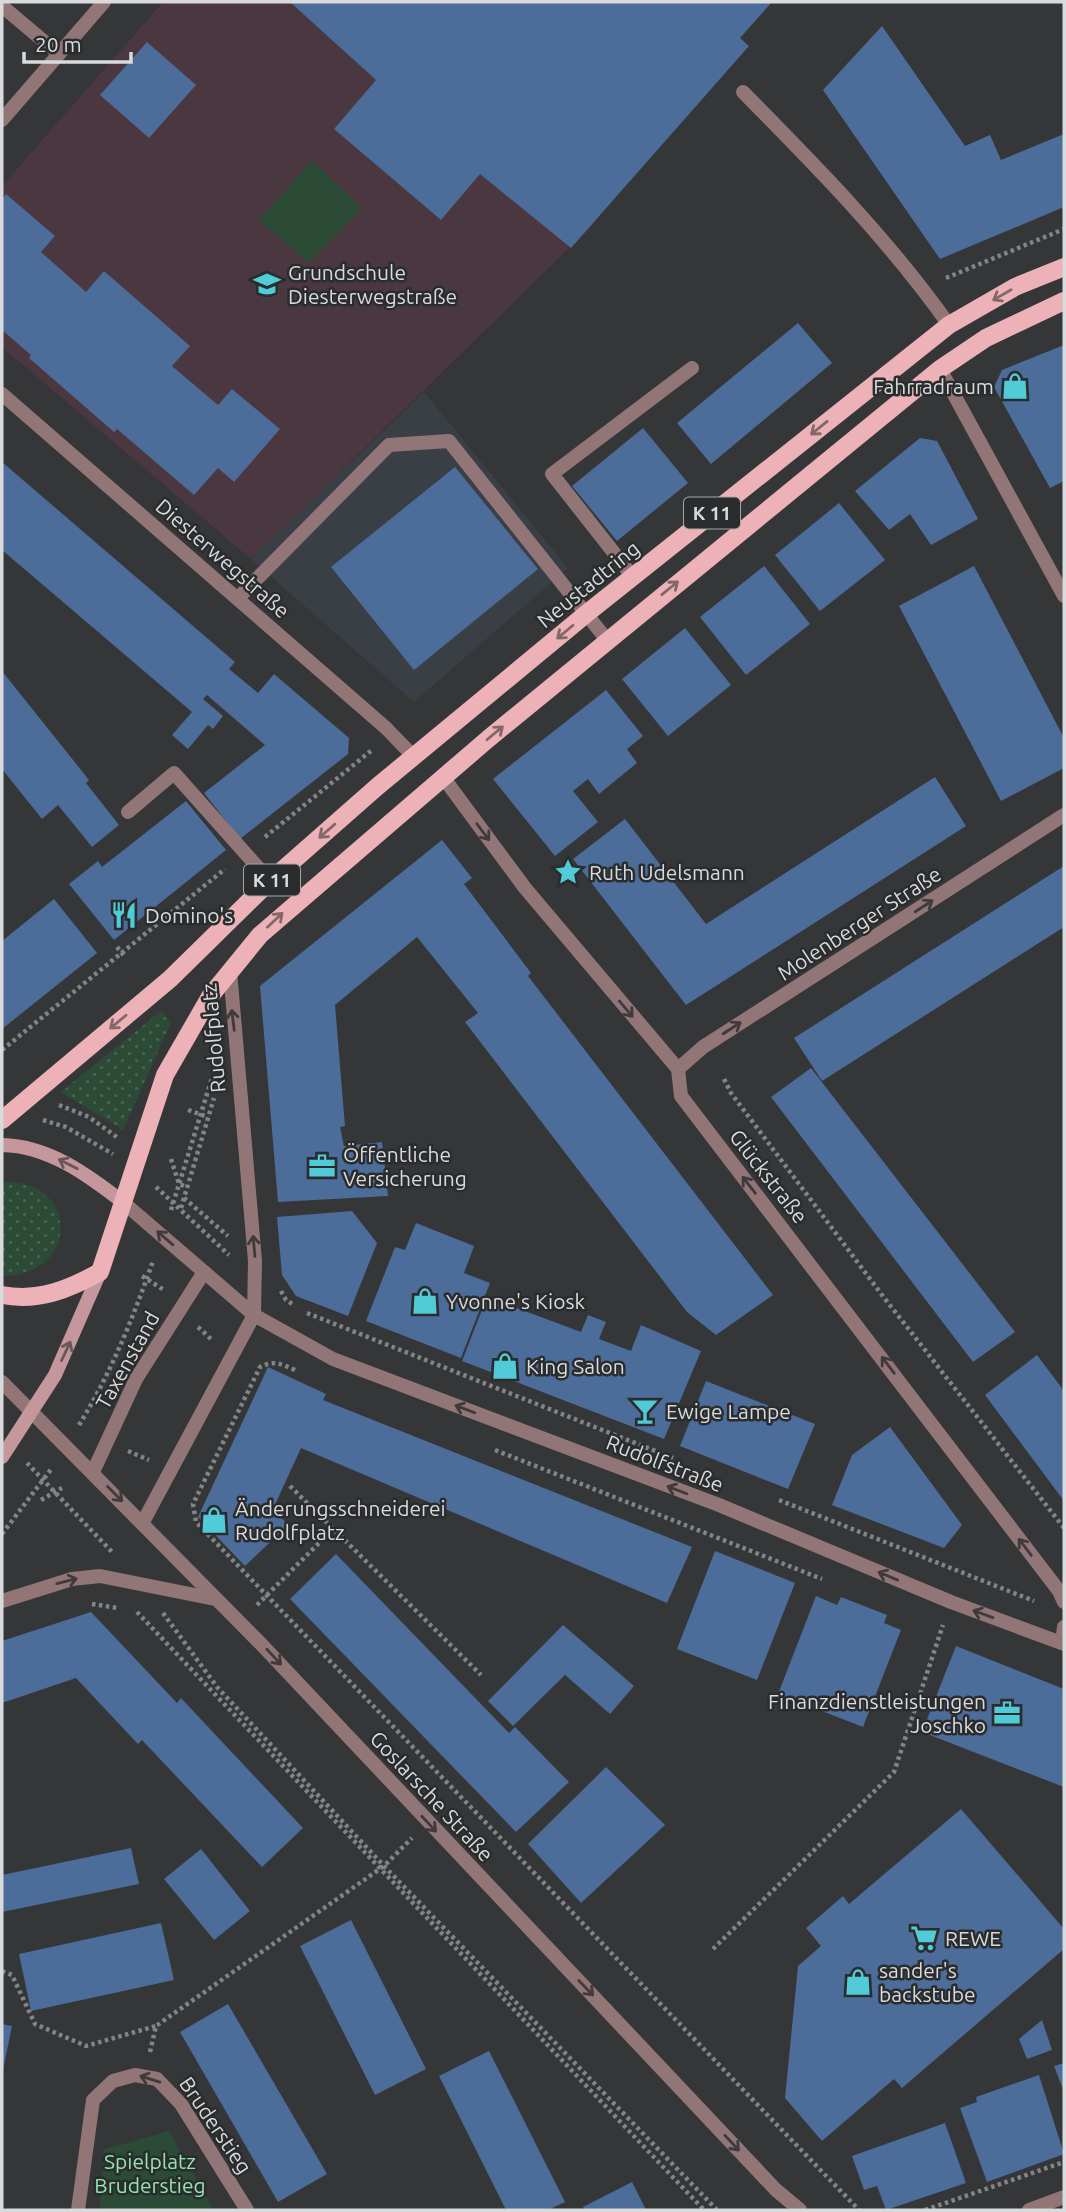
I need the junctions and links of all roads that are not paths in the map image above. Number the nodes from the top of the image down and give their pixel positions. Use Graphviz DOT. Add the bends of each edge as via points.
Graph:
graph roads {
  1 [pos="104,2"];
  2 [pos="2,6"];
  3 [pos="59,54"];
  4 [pos="743,92"];
  5 [pos="2,120"];
  6 [pos="1064,267"];
  7 [pos="1064,301"];
  8 [pos="949,325"];
  9 [pos="692,368"];
  10 [pos="940,369"];
  11 [pos="2,394"];
  12 [pos="633,577"];
  13 [pos="1064,596"];
  14 [pos="238,598"];
  15 [pos="586,614"];
  16 [pos="607,640"];
  17 [pos="414,757"];
  18 [pos="443,777"];
  19 [pos="128,812"];
  20 [pos="1064,815"];
  21 [pos="270,881"];
  22 [pos="230,971"];
  23 [pos="170,979"];
  24 [pos="678,1069"];
  25 [pos="2,1120"];
  26 [pos="2,1145"];
  27 [pos="124,1203"];
  28 [pos="100,1272"];
  29 [pos="204,1272"];
  30 [pos="2,1295"];
  31 [pos="254,1315"];
  32 [pos="2,1382"];
  33 [pos="33,1410"];
  34 [pos="2,1457"];
  35 [pos="93,1472"];
  36 [pos="143,1522"];
  37 [pos="215,1599"];
  38 [pos="2,1601"];
  39 [pos="1064,1602"];
  40 [pos="1064,1627"];
  41 [pos="1063,1643"];
  42 [pos="1064,2197"];
  43 [pos="78,2210"];
  44 [pos="247,2210"];
  45 [pos="800,2210"];
  46 [pos="1028,2210"];
  1 -- 3 [label="street"];
  2 -- 3 [label="street"];
  3 -- 5 [label="street"];
  4 -- 8 [label="street" via="840,191"];
  6 -- 8 [label="main road, Neustadtring / K 11, one-way" via="1015,287"];
  7 -- 10 [label="main road, K 11" via="986,338"];
  8 -- 12 [label="main road, Neustadtring / K 11, one-way"];
  9 -- 12 [label="street" via="552,474"];
  10 -- 13 [label="street"];
  16 -- 10 [label="main road, K 11, one-way"];
  11 -- 14 [label="street, Diesterwegstraße"];
  12 -- 15 [label="main road, Neustadtring / K 11"];
  14 -- 15 [label="street" via="389,445 449,441"];
  14 -- 17 [label="street, Diesterwegstraße"];
  15 -- 16 [label="street"];
  15 -- 17 [label="main road, Neustadtring / K 11, one-way"];
  18 -- 16 [label="main road, K 11, one-way"];
  17 -- 21 [label="main road, Neustadtring / K 11, one-way"];
  22 -- 18 [label="main road, K 11, one-way" via="294,903"];
  18 -- 24 [label="street, Glückstraße, one-way" via="525,888"];
  19 -- 21 [label="street" via="174,773"];
  24 -- 20 [label="street, Molenberger Straße, one-way" via="703,1047"];
  21 -- 23 [label="main road, Neustadtring / K 11"];
  22 -- 27 [label="main road, Rudolfplatz / K 11" via="198,1015 165,1075"];
  31 -- 22 [label="street, Rudolfplatz, one-way" via="256,1282"];
  23 -- 25 [label="main road, Rudolfplatz / K 11, one-way"];
  39 -- 24 [label="street, Glückstraße, one-way" via="681,1096"];
  27 -- 26 [label="main road, one-way" via="84,1172 56,1158"];
  27 -- 28 [label="main road, Rudolfplatz / K 11"];
  29 -- 27 [label="street, one-way"];
  28 -- 30 [label="main road" via="50,1294"];
  33 -- 28 [label="main road, Rudolfplatz, one-way" via="55,1376"];
  29 -- 31 [label="street"];
  29 -- 35 [label="street, Taxenstand" via="136,1379"];
  31 -- 36 [label="street, Rudolfplatz"];
  41 -- 31 [label="street, Rudolfstraße, one-way" via="951,1602 719,1505 333,1359"];
  32 -- 33 [label="street"];
  33 -- 34 [label="main road, Rudolfplatz"];
  33 -- 35 [label="street, Goslarsche Straße"];
  35 -- 36 [label="street, Goslarsche Straße, one-way"];
  36 -- 37 [label="street, Goslarsche Straße"];
  38 -- 37 [label="street, one-way" via="72,1579 100,1576"];
  37 -- 45 [label="street, Goslarsche Straße, one-way" via="775,2190"];
  40 -- 41 [label="street"];
  42 -- 46 [label="street"];
  44 -- 43 [label="street, Bruderstieg, one-way" via="181,2104 158,2079 135,2075 113,2081 93,2100"];
}
